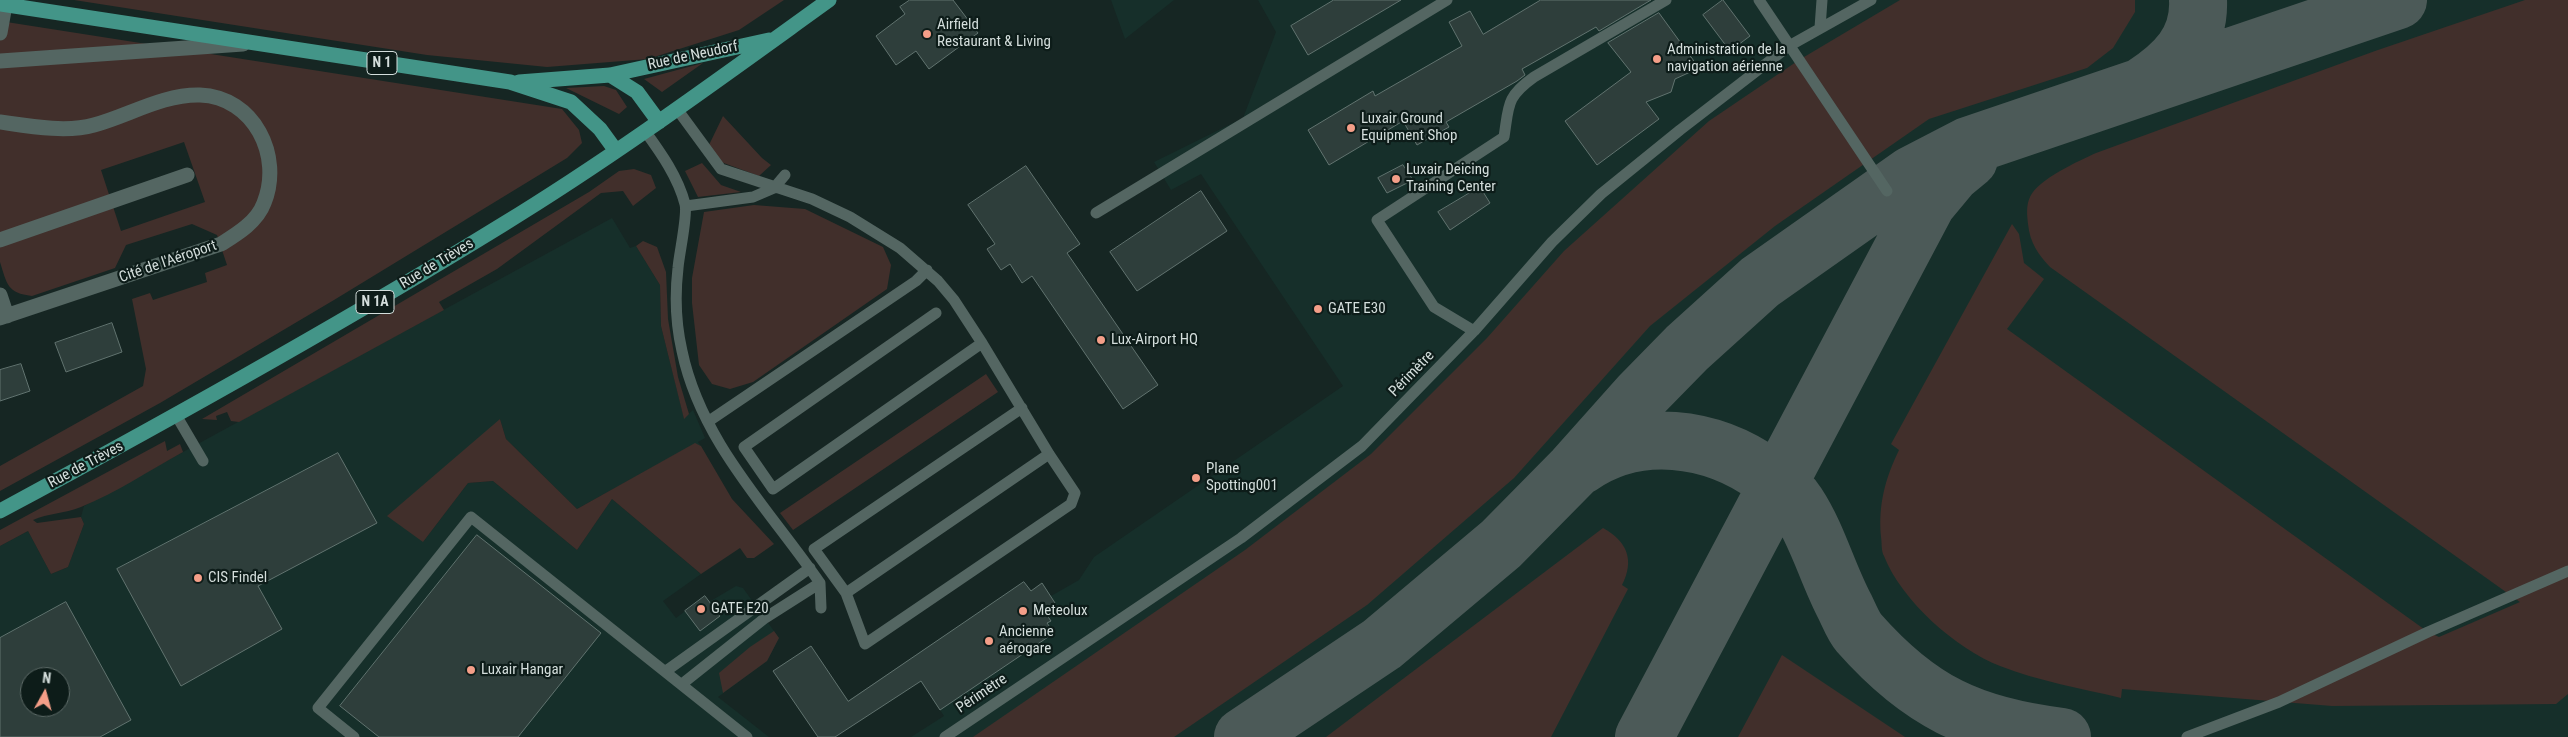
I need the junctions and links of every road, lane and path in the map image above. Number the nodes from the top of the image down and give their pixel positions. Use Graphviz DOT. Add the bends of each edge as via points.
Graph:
graph roads {
  1 [pos="829,0"];
  2 [pos="1447,0"];
  3 [pos="1666,0"];
  4 [pos="1758,0"];
  5 [pos="1822,0"];
  6 [pos="1872,0"];
  7 [pos="3,4"];
  8 [pos="1820,28"];
  9 [pos="0,33"];
  10 [pos="776,38"];
  11 [pos="255,44"];
  12 [pos="1789,46"];
  13 [pos="0,61"];
  14 [pos="610,75"];
  15 [pos="510,82"];
  16 [pos="677,109"];
  17 [pos="0,122"];
  18 [pos="659,122"];
  19 [pos="646,131"];
  20 [pos="616,151"];
  21 [pos="187,175"];
  22 [pos="785,175"];
  23 [pos="774,188"];
  24 [pos="1887,191"];
  25 [pos="686,206"];
  26 [pos="1096,213"];
  27 [pos="0,240"];
  28 [pos="926,270"];
  29 [pos="0,295"];
  30 [pos="936,313"];
  31 [pos="4,317"];
  32 [pos="1474,332"];
  33 [pos="982,343"];
  34 [pos="1022,408"];
  35 [pos="176,415"];
  36 [pos="709,421"];
  37 [pos="1049,454"];
  38 [pos="203,461"];
  39 [pos="0,511"];
  40 [pos="810,568"];
  41 [pos="2568,571"];
  42 [pos="820,583"];
  43 [pos="846,593"];
  44 [pos="821,608"];
  45 [pos="666,671"];
  46 [pos="682,684"];
  47 [pos="354,737"];
  48 [pos="747,737"];
  49 [pos="945,737"];
  50 [pos="2187,737"];
  1 -- 10 [label="main road, Rue de Trèves / N 1"];
  2 -- 26 [label="lane"];
  3 -- 32 [label="lane" via="1518,88 1510,101 1504,138 1377,220 1434,307"];
  4 -- 12 [label="lane"];
  5 -- 8 [label="lane"];
  6 -- 8 [label="lane, Périmètre"];
  7 -- 9 [label="street"];
  7 -- 11 [label="main road, N 1"];
  8 -- 12 [label="lane, Périmètre"];
  10 -- 14 [label="main road, Rue de Neudorf / N 1"];
  10 -- 16 [label="main road, Rue de Trèves / N 1"];
  11 -- 13 [label="street"];
  11 -- 15 [label="main road, N 1"];
  12 -- 24 [label="lane"];
  12 -- 32 [label="lane, Périmètre" via="1601,194 1552,242"];
  14 -- 15 [label="main road, Rue de Neudorf / N 1"];
  14 -- 18 [label="main road, Rue de Neudorf" via="637,92"];
  15 -- 20 [label="main road, N 1" via="571,102 600,129"];
  16 -- 18 [label="main road, Rue de Trèves / N 1"];
  16 -- 23 [label="lane" via="721,169"];
  17 -- 31 [label="street, Cité de l'Aéroport" via="45,128 92,126 171,99 200,95 229,103 253,121 268,147 271,176 264,205 246,228 221,244"];
  18 -- 19 [label="main road, Rue de Trèves / N 1"];
  19 -- 20 [label="main road, Rue de Trèves / N 1"];
  19 -- 25 [label="lane" via="666,160"];
  20 -- 35 [label="main road, Rue de Trèves / N 1A" via="403,285"];
  21 -- 27 [label="street"];
  22 -- 23 [label="lane"];
  23 -- 25 [label="lane" via="753,197"];
  23 -- 28 [label="lane" via="812,199 850,217 900,248"];
  25 -- 36 [label="lane" via="678,270 678,319 682,351 694,392"];
  28 -- 33 [label="lane" via="954,300"];
  28 -- 36 [label="lane" via="916,281"];
  29 -- 31 [label="street, Cité de l'Aéroport"];
  30 -- 33 [label="lane" via="744,447 773,489"];
  32 -- 49 [label="lane, Périmètre" via="1362,446 1241,538"];
  33 -- 34 [label="lane"];
  34 -- 37 [label="lane"];
  34 -- 43 [label="lane" via="814,549"];
  35 -- 38 [label="lane"];
  35 -- 39 [label="main road, Rue de Trèves / N 1A"];
  36 -- 40 [label="lane" via="726,456"];
  37 -- 43 [label="lane"];
  37 -- 43 [label="lane" via="1075,493 1071,504 864,644"];
  40 -- 42 [label="lane"];
  40 -- 45 [label="lane"];
  41 -- 50 [label="lane" via="2279,702"];
  42 -- 44 [label="lane"];
  42 -- 46 [label="lane" via="765,618"];
  45 -- 46 [label="lane"];
  45 -- 47 [label="lane" via="471,518 318,708"];
  46 -- 48 [label="lane"];
}
